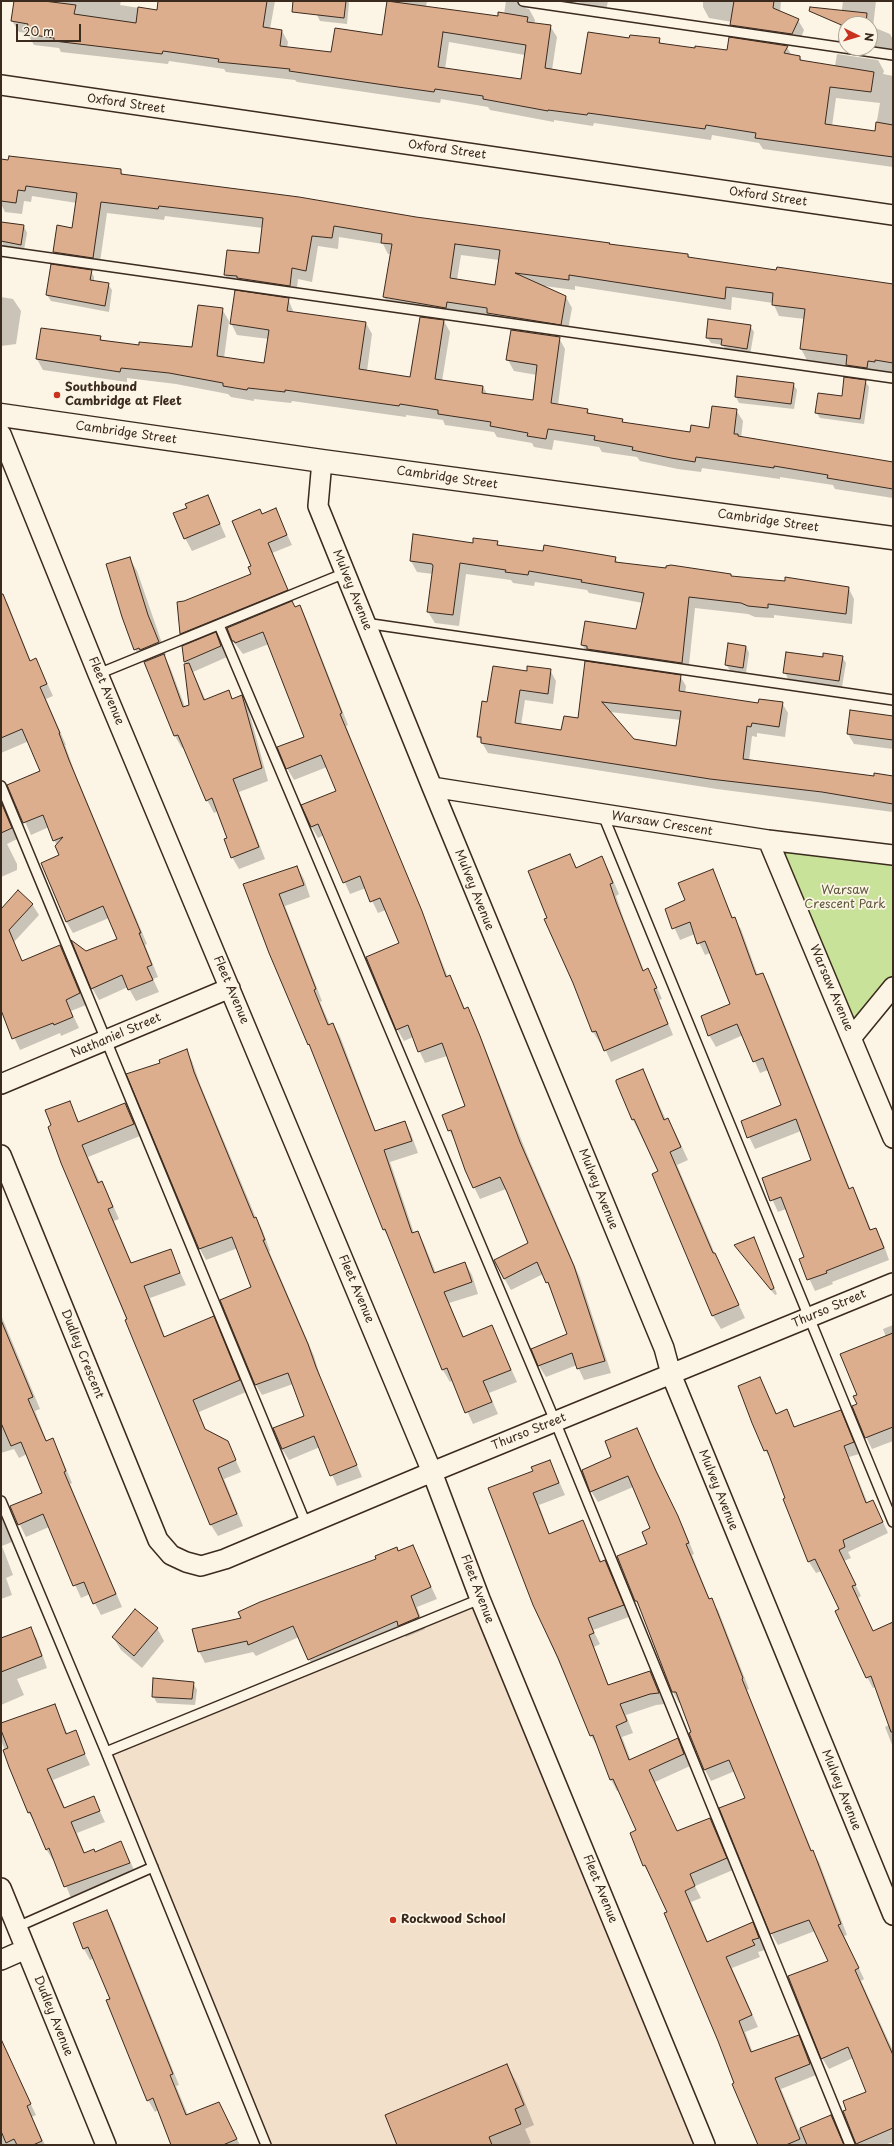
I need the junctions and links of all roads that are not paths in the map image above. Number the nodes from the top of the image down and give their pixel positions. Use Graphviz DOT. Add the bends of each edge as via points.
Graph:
graph roads {
  1 [pos="523,1"];
  2 [pos="893,55"];
  3 [pos="1,86"];
  4 [pos="893,215"];
  5 [pos="1,251"];
  6 [pos="893,378"];
  7 [pos="1,415"];
  8 [pos="1,434"];
  9 [pos="322,461"];
  10 [pos="893,538"];
  11 [pos="345,573"];
  12 [pos="365,623"];
  13 [pos="219,625"];
  14 [pos="98,674"];
  15 [pos="893,700"];
  16 [pos="1,786"];
  17 [pos="432,787"];
  18 [pos="603,815"];
  19 [pos="768,840"];
  20 [pos="893,855"];
  21 [pos="893,987"];
  22 [pos="230,988"];
  23 [pos="852,1037"];
  24 [pos="105,1040"];
  25 [pos="1,1084"];
  26 [pos="893,1138"];
  27 [pos="1,1155"];
  28 [pos="893,1283"];
  29 [pos="809,1318"];
  30 [pos="671,1374"];
  31 [pos="555,1421"];
  32 [pos="432,1472"];
  33 [pos="1,1501"];
  34 [pos="893,1522"];
  35 [pos="306,1524"];
  36 [pos="166,1551"];
  37 [pos="480,1599"];
  38 [pos="106,1752"];
  39 [pos="153,1867"];
  40 [pos="1,1888"];
  41 [pos="893,1915"];
  42 [pos="17,1926"];
  43 [pos="26,1949"];
  44 [pos="1,1960"];
  45 [pos="106,2145"];
  46 [pos="266,2145"];
  47 [pos="705,2145"];
  48 [pos="850,2145"];
  1 -- 2 [label="lane"];
  3 -- 4 [label="street, Oxford Street"];
  5 -- 6 [label="lane"];
  7 -- 9 [label="street, Cambridge Street"];
  8 -- 14 [label="street, Fleet Avenue"];
  9 -- 10 [label="street, Cambridge Street"];
  9 -- 11 [label="street, Mulvey Avenue" via="318,506"];
  11 -- 12 [label="street, Mulvey Avenue"];
  11 -- 13 [label="lane"];
  12 -- 15 [label="lane"];
  12 -- 17 [label="street, Mulvey Avenue"];
  13 -- 14 [label="lane"];
  13 -- 31 [label="lane"];
  14 -- 22 [label="street, Fleet Avenue"];
  16 -- 24 [label="lane"];
  17 -- 18 [label="street, Warsaw Crescent"];
  17 -- 30 [label="street, Mulvey Avenue" via="661,1341"];
  18 -- 19 [label="street, Warsaw Crescent"];
  18 -- 29 [label="lane"];
  19 -- 20 [label="street, Warsaw Crescent"];
  19 -- 23 [label="street, Warsaw Avenue"];
  21 -- 23 [label="street"];
  22 -- 24 [label="street, Nathaniel Street"];
  22 -- 32 [label="street, Fleet Avenue"];
  23 -- 26 [label="street, Warsaw Avenue"];
  24 -- 25 [label="street, Nathaniel Street"];
  24 -- 35 [label="lane"];
  27 -- 36 [label="street, Dudley Crescent" via="154,1532"];
  28 -- 29 [label="street, Thurso Street"];
  29 -- 30 [label="street, Thurso Street"];
  29 -- 34 [label="lane"];
  30 -- 31 [label="street, Thurso Street"];
  30 -- 41 [label="street, Mulvey Avenue"];
  31 -- 32 [label="street, Thurso Street"];
  31 -- 48 [label="lane"];
  32 -- 35 [label="street, Thurso Street"];
  32 -- 37 [label="street, Fleet Avenue"];
  33 -- 38 [label="lane"];
  35 -- 36 [label="street, Thurso Street" via="202,1566 186,1562"];
  37 -- 38 [label="lane"];
  37 -- 47 [label="street, Fleet Avenue"];
  38 -- 39 [label="lane"];
  39 -- 42 [label="lane"];
  39 -- 46 [label="lane"];
  40 -- 42 [label="street, Dudley Avenue"];
  42 -- 43 [label="street, Dudley Avenue"];
  43 -- 44 [label="street"];
  43 -- 45 [label="street, Dudley Avenue"];
}
